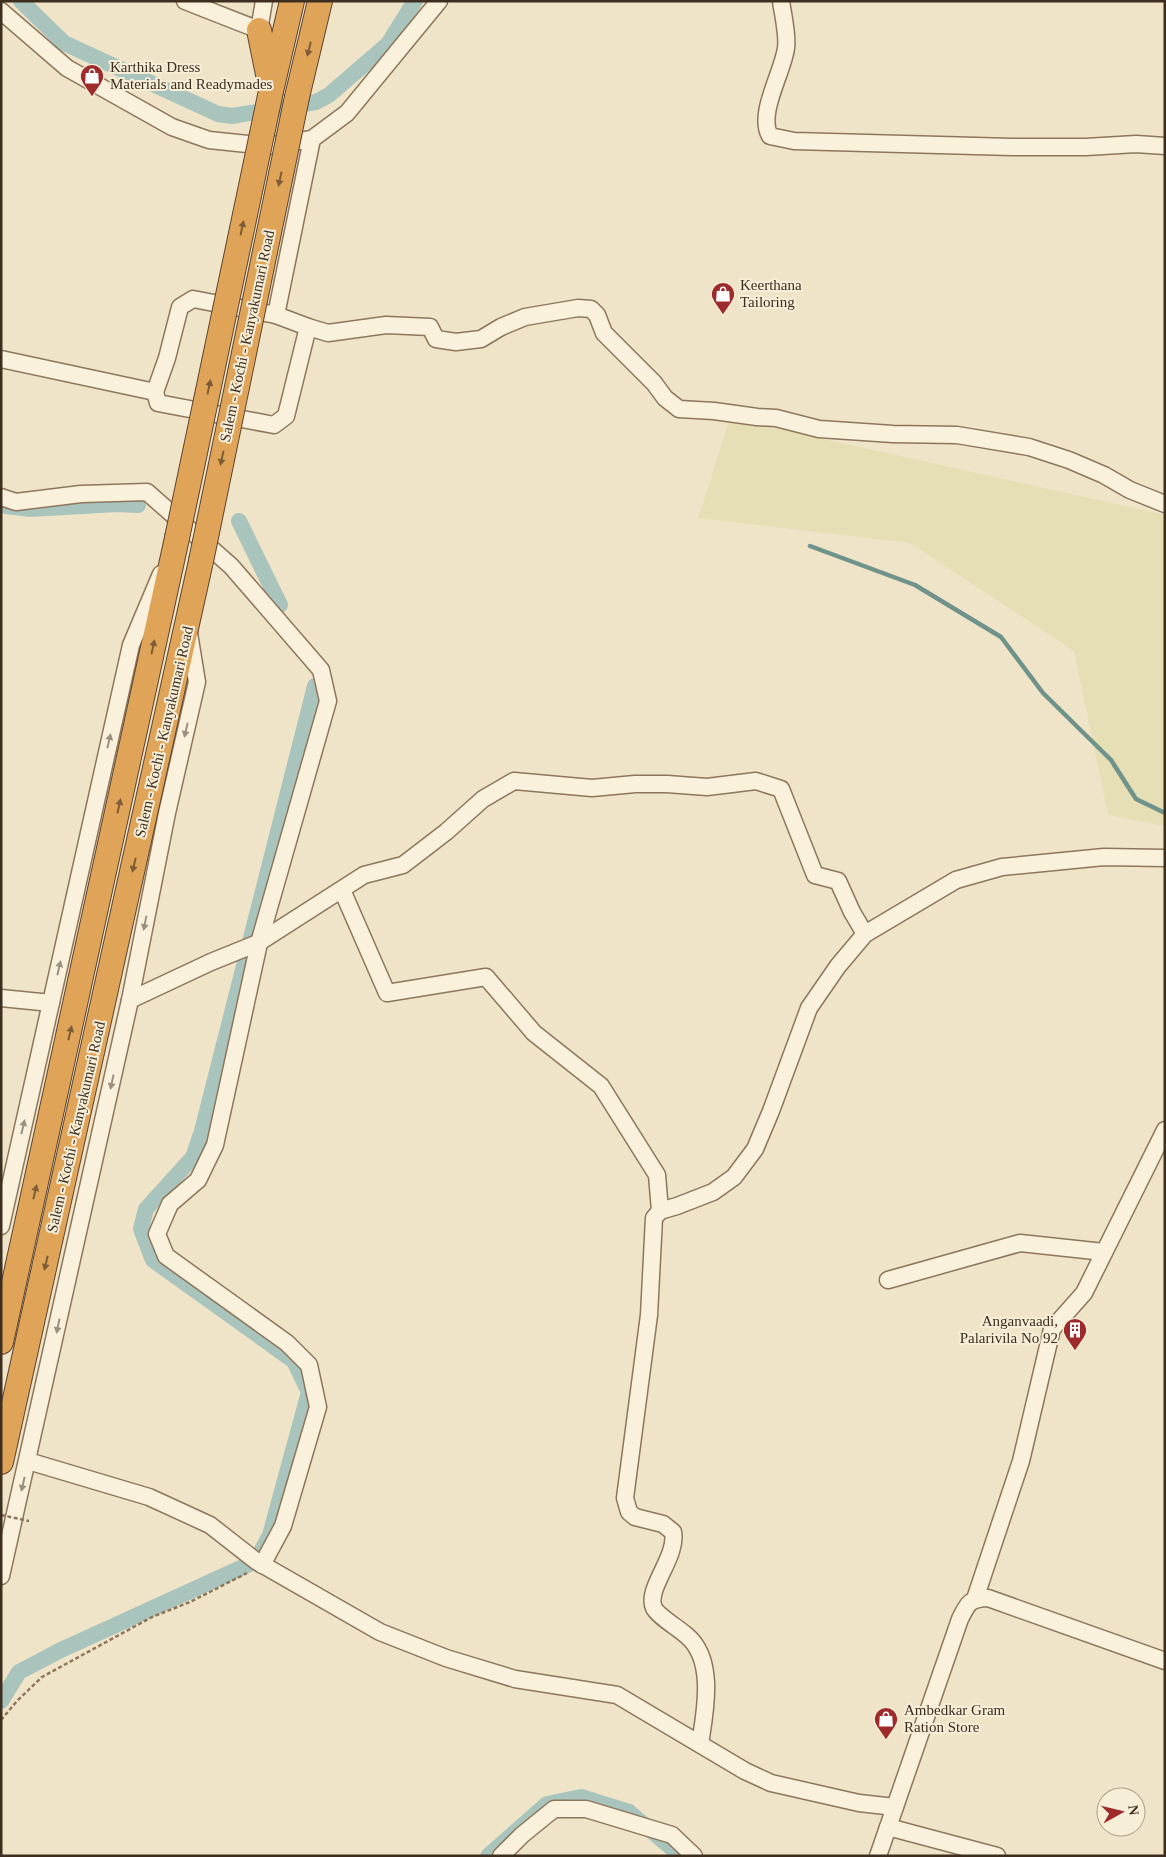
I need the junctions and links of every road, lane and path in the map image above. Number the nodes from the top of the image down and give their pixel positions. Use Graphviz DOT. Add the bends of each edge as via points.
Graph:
graph roads {
  1 [pos="185,1"];
  2 [pos="264,1"];
  3 [pos="292,1"];
  4 [pos="320,1"];
  5 [pos="439,1"];
  6 [pos="781,1"];
  7 [pos="1,11"];
  8 [pos="259,30"];
  9 [pos="271,91"];
  10 [pos="312,139"];
  11 [pos="1165,146"];
  12 [pos="276,315"];
  13 [pos="308,328"];
  14 [pos="1,359"];
  15 [pos="156,392"];
  16 [pos="1,497"];
  17 [pos="1165,504"];
  18 [pos="177,538"];
  19 [pos="188,624"];
  20 [pos="1165,858"];
  21 [pos="342,890"];
  22 [pos="865,934"];
  23 [pos="259,943"];
  24 [pos="1,998"];
  25 [pos="130,1000"];
  26 [pos="51,1003"];
  27 [pos="1165,1130"];
  28 [pos="660,1211"];
  29 [pos="1,1226"];
  30 [pos="1104,1252"];
  31 [pos="888,1280"];
  32 [pos="1,1342"];
  33 [pos="28,1461"];
  34 [pos="1,1462"];
  35 [pos="1,1515"];
  36 [pos="29,1521"];
  37 [pos="262,1565"];
  38 [pos="1,1576"];
  39 [pos="974,1599"];
  40 [pos="1165,1661"];
  41 [pos="1,1720"];
  42 [pos="700,1744"];
  43 [pos="895,1807"];
  44 [pos="888,1827"];
  45 [pos="501,1856"];
  46 [pos="694,1856"];
  47 [pos="878,1856"];
  48 [pos="997,1856"];
  1 -- 8 [label="street"];
  2 -- 8 [label="street"];
  3 -- 9 [label="highway, Salem - Kochi - Kanyakumari Road"];
  4 -- 19 [label="highway, Salem - Kochi - Kanyakumari Road, one-way, bridge" via="297,97"];
  5 -- 10 [label="street" via="348,113"];
  6 -- 11 [label="street" via="786,48 767,114 770,136 804,142 1086,148 1136,144"];
  7 -- 10 [label="street" via="67,68 172,126 209,140 267,146"];
  8 -- 9 [label="highway"];
  18 -- 9 [label="highway, Salem - Kochi - Kanyakumari Road, one-way, bridge"];
  10 -- 12 [label="street"];
  12 -- 13 [label="street"];
  12 -- 15 [label="street" via="193,300 180,307"];
  13 -- 15 [label="street" via="286,416 274,425 158,403"];
  13 -- 17 [label="street" via="328,333 386,325 430,327 436,339 456,342 481,339 525,317 578,308 591,309 604,333 679,409 776,418 819,429 957,435 1029,447 1069,460"];
  14 -- 15 [label="street"];
  16 -- 23 [label="street" via="16,502 81,494 147,492 231,566 321,670 328,701"];
  26 -- 18 [label="street, one-way" via="131,645"];
  32 -- 18 [label="highway, Salem - Kochi - Kanyakumari Road, one-way"];
  19 -- 25 [label="street, one-way" via="197,682"];
  19 -- 34 [label="highway, Salem - Kochi - Kanyakumari Road, one-way"];
  20 -- 22 [label="street" via="1104,857 1002,868 956,880"];
  21 -- 22 [label="street" via="364,875 403,865 483,799 514,781 592,788 635,784 707,787 756,781 781,789 815,875 838,881"];
  21 -- 23 [label="street"];
  21 -- 28 [label="street" via="387,993 486,977 534,1033 601,1086 658,1175"];
  22 -- 28 [label="street" via="809,1008 755,1149 734,1177 713,1192"];
  23 -- 25 [label="street"];
  23 -- 37 [label="street" via="215,1145 198,1180 170,1204 157,1234 166,1256 287,1343 309,1365 318,1407 283,1526"];
  24 -- 26 [label="street"];
  25 -- 33 [label="street, one-way"];
  29 -- 26 [label="street, one-way"];
  27 -- 30 [label="street"];
  28 -- 42 [label="street" via="654,1218 652,1231 649,1315 625,1498 629,1512 635,1517 664,1524 674,1532 675,1541 669,1560 653,1598 654,1608 688,1636 704,1667 707,1701"];
  30 -- 31 [label="street" via="1020,1243"];
  30 -- 39 [label="street" via="1084,1293 1052,1329 1021,1461"];
  33 -- 37 [label="street" via="149,1497 210,1525"];
  33 -- 38 [label="street, one-way"];
  35 -- 36 [label="path, bridge"];
  37 -- 41 [label="path" via="190,1602 152,1617 42,1677"];
  37 -- 42 [label="street" via="380,1632 446,1658 515,1679 618,1695"];
  39 -- 40 [label="street" via="988,1598"];
  39 -- 43 [label="street" via="960,1619"];
  42 -- 43 [label="street" via="771,1783 859,1803"];
  43 -- 44 [label="street"];
  44 -- 47 [label="street"];
  44 -- 48 [label="street"];
  45 -- 46 [label="street" via="554,1809 586,1809 672,1835"];
}
